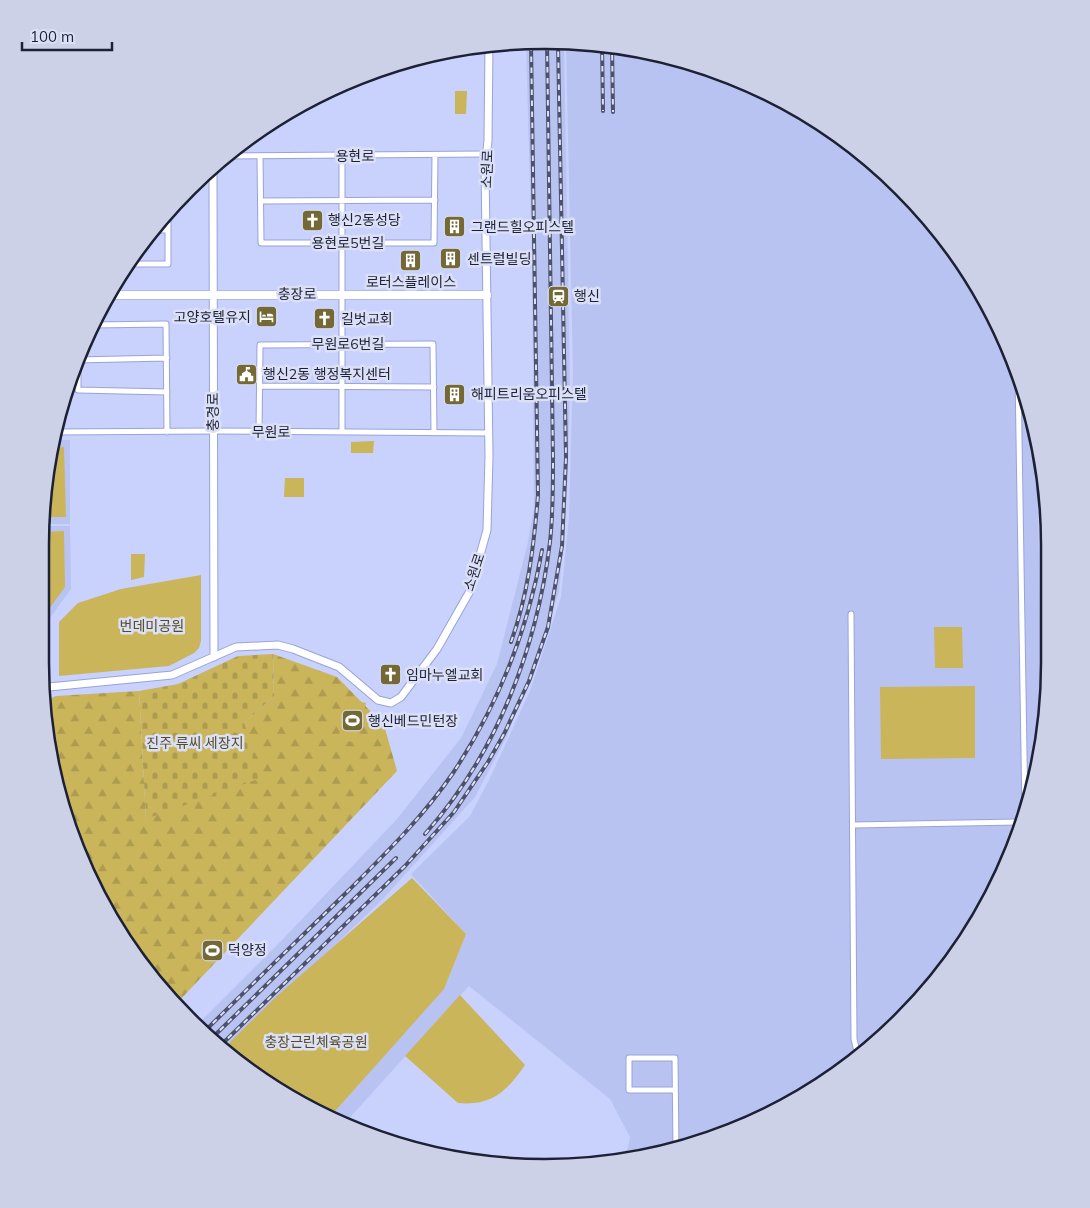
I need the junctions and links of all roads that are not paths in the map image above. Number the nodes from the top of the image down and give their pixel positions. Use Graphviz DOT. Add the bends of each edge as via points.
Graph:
graph roads {
  1 [pos="489,52"];
  2 [pos="486,154"];
  3 [pos="435,155"];
  4 [pos="237,156"];
  5 [pos="260,156"];
  6 [pos="342,156"];
  7 [pos="213,177"];
  8 [pos="342,200"];
  9 [pos="435,200"];
  10 [pos="261,201"];
  11 [pos="168,223"];
  12 [pos="162,230"];
  13 [pos="168,230"];
  14 [pos="342,243"];
  15 [pos="136,264"];
  16 [pos="214,294"];
  17 [pos="342,294"];
  18 [pos="116,295"];
  19 [pos="487,295"];
  20 [pos="101,325"];
  21 [pos="342,344"];
  22 [pos="86,358"];
  23 [pos="166,358"];
  24 [pos="78,378"];
  25 [pos="260,386"];
  26 [pos="342,387"];
  27 [pos="434,387"];
  28 [pos="167,392"];
  29 [pos="1018,397"];
  30 [pos="213,431"];
  31 [pos="62,432"];
  32 [pos="167,432"];
  33 [pos="259,432"];
  34 [pos="342,432"];
  35 [pos="434,433"];
  36 [pos="489,434"];
  37 [pos="851,614"];
  38 [pos="214,657"];
  39 [pos="50,687"];
  40 [pos="1024,792"];
  41 [pos="1015,822"];
  42 [pos="853,826"];
  43 [pos="854,1039"];
  44 [pos="856,1049"];
  45 [pos="854,1051"];
  46 [pos="675,1090"];
  47 [pos="676,1141"];
  1 -- 2 [label="main road, 소원로"];
  2 -- 3 [label="street, 용현로"];
  2 -- 19 [label="main road, 소원로"];
  3 -- 6 [label="street, 용현로"];
  3 -- 9 [label="street, 용현로5번길"];
  4 -- 5 [label="street, 용현로"];
  5 -- 6 [label="street, 용현로"];
  5 -- 10 [label="street, 용현로5번길"];
  6 -- 8 [label="street"];
  7 -- 16 [label="main road, 충경로"];
  8 -- 9 [label="street"];
  8 -- 10 [label="street"];
  8 -- 14 [label="street"];
  9 -- 14 [label="street, 용현로5번길" via="434,243"];
  10 -- 14 [label="street, 용현로5번길" via="261,243"];
  11 -- 13 [label="street"];
  12 -- 13 [label="street"];
  13 -- 15 [label="street" via="168,264"];
  14 -- 17 [label="street"];
  16 -- 17 [label="main road, 충장로"];
  16 -- 18 [label="main road, 충장로"];
  16 -- 30 [label="main road, 충경로"];
  17 -- 19 [label="main road, 충장로"];
  17 -- 21 [label="street"];
  19 -- 36 [label="main road, 소원로"];
  20 -- 23 [label="street" via="166,324"];
  21 -- 25 [label="street, 무원로6번길" via="260,345"];
  21 -- 26 [label="street"];
  21 -- 27 [label="street, 무원로6번길" via="433,344"];
  22 -- 23 [label="street"];
  23 -- 28 [label="street"];
  24 -- 28 [label="street" via="78,390"];
  25 -- 26 [label="street"];
  25 -- 33 [label="street, 무원로6번길"];
  26 -- 27 [label="street"];
  26 -- 34 [label="street"];
  27 -- 35 [label="street, 무원로6번길"];
  28 -- 32 [label="street"];
  29 -- 40 [label="street"];
  30 -- 32 [label="street, 무원로"];
  30 -- 33 [label="street, 무원로"];
  30 -- 38 [label="main road, 충경로"];
  31 -- 32 [label="street, 무원로"];
  33 -- 34 [label="street, 무원로"];
  34 -- 35 [label="street, 무원로"];
  35 -- 36 [label="street, 무원로"];
  36 -- 38 [label="main road, 소원로" via="487,530 470,591 437,649 401,697 391,703 378,700 339,667 278,645 236,647"];
  37 -- 42 [label="street"];
  38 -- 39 [label="main road, 소원로" via="172,675"];
  41 -- 42 [label="street"];
  42 -- 43 [label="street"];
  43 -- 44 [label="street"];
  43 -- 45 [label="street"];
  46 -- 46 [label="street" via="629,1090 629,1058 675,1058"];
  46 -- 47 [label="street"];
}
